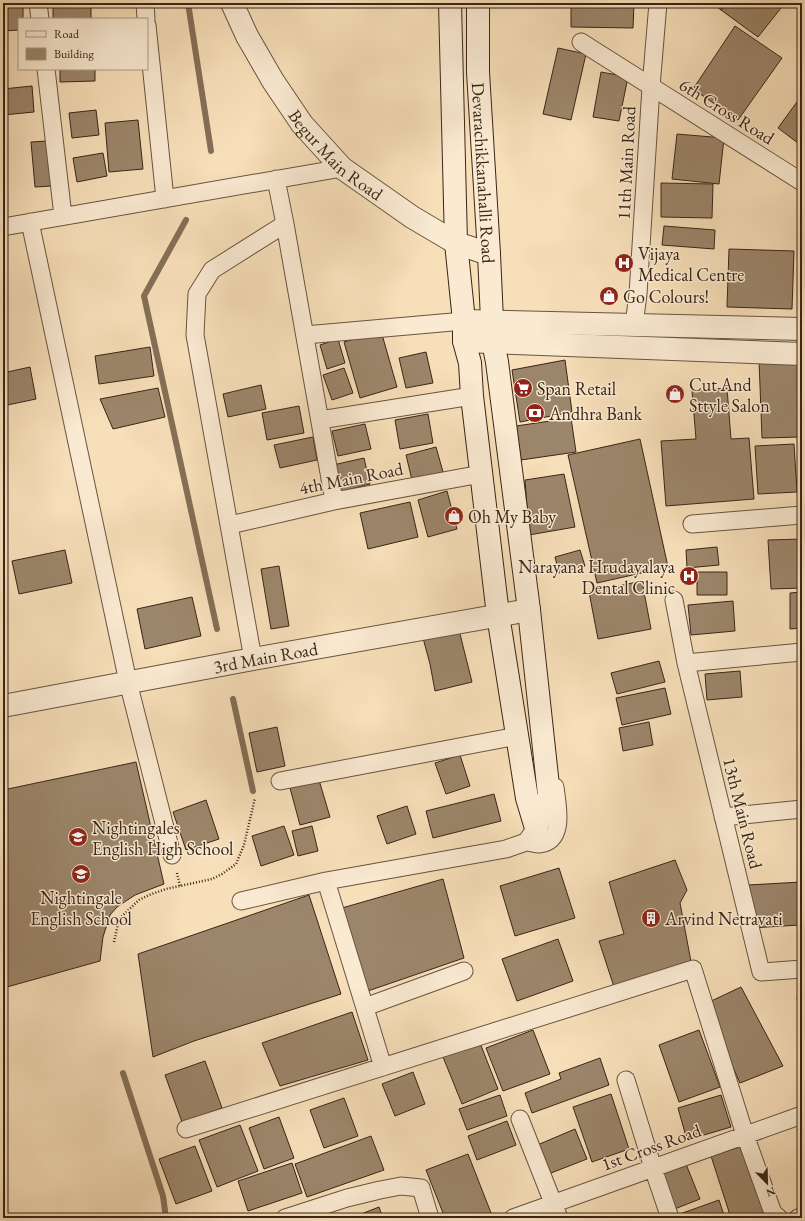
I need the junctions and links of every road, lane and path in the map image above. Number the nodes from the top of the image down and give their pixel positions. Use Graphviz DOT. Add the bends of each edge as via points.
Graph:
graph roads {
  1 [pos="38,3"];
  2 [pos="145,3"];
  3 [pos="232,3"];
  4 [pos="450,3"];
  5 [pos="478,3"];
  6 [pos="658,3"];
  7 [pos="40,18"];
  8 [pos="146,18"];
  9 [pos="148,35"];
  10 [pos="581,42"];
  11 [pos="46,70"];
  12 [pos="651,87"];
  13 [pos="342,168"];
  14 [pos="276,179"];
  15 [pos="802,182"];
  16 [pos="165,198"];
  17 [pos="63,216"];
  18 [pos="30,222"];
  19 [pos="285,224"];
  20 [pos="3,227"];
  21 [pos="456,244"];
  22 [pos="489,254"];
  23 [pos="634,325"];
  24 [pos="802,329"];
  25 [pos="464,331"];
  26 [pos="305,335"];
  27 [pos="494,342"];
  28 [pos="802,354"];
  29 [pos="472,396"];
  30 [pos="320,420"];
  31 [pos="481,474"];
  32 [pos="334,501"];
  33 [pos="802,515"];
  34 [pos="230,524"];
  35 [pos="692,524"];
  36 [pos="674,600"];
  37 [pos="529,610"];
  38 [pos="498,615"];
  39 [pos="802,652"];
  40 [pos="253,659"];
  41 [pos="686,663"];
  42 [pos="128,682"];
  43 [pos="3,706"];
  44 [pos="517,736"];
  45 [pos="280,781"];
  46 [pos="552,791"];
  47 [pos="255,798"];
  48 [pos="527,798"];
  49 [pos="802,809"];
  50 [pos="723,817"];
  51 [pos="531,835"];
  52 [pos="172,855"];
  53 [pos="326,881"];
  54 [pos="241,901"];
  55 [pos="114,942"];
  56 [pos="802,969"];
  57 [pos="464,972"];
  58 [pos="365,1007"];
  59 [pos="383,1067"];
  60 [pos="626,1080"];
  61 [pos="802,1115"];
  62 [pos="520,1119"];
  63 [pos="186,1129"];
  64 [pos="745,1135"];
  65 [pos="652,1168"];
  66 [pos="556,1211"];
  67 [pos="802,1217"];
  68 [pos="284,1218"];
  69 [pos="430,1218"];
  70 [pos="513,1218"];
  71 [pos="670,1218"];
  72 [pos="779,1218"];
  73 [pos="798,1218"];
  1 -- 7 [label="street"];
  2 -- 8 [label="street"];
  3 -- 13 [label="main road, Begur Main Road" via="247,36 273,81 302,124"];
  4 -- 21 [label="main road, Devarachikkanahalli Road"];
  5 -- 22 [label="main road, Devarachikkanahalli Road" via="478,72"];
  6 -- 12 [label="street, 11th Main Road"];
  9 -- 16 [label="street"];
  10 -- 12 [label="street, 6th Cross Road"];
  11 -- 17 [label="street"];
  12 -- 15 [label="street, 6th Cross Road"];
  12 -- 23 [label="street, 11th Main Road"];
  13 -- 14 [label="street"];
  13 -- 21 [label="main road, Begur Main Road"];
  14 -- 16 [label="street"];
  14 -- 19 [label="street"];
  16 -- 17 [label="street"];
  17 -- 18 [label="street"];
  18 -- 20 [label="street"];
  18 -- 42 [label="street"];
  19 -- 26 [label="street"];
  19 -- 34 [label="street" via="212,270 197,294 195,335"];
  21 -- 22 [label="main road, Begur Main Road"];
  21 -- 25 [label="main road, Devarachikkanahalli Road"];
  22 -- 27 [label="main road, Devarachikkanahalli Road"];
  23 -- 24 [label="main road"];
  23 -- 27 [label="main road"];
  25 -- 26 [label="street"];
  25 -- 27 [label="main road"];
  25 -- 29 [label="main road, Devarachikkanahalli Road" via="470,363"];
  26 -- 30 [label="street"];
  27 -- 28 [label="main road"];
  27 -- 37 [label="main road, Devarachikkanahalli Road"];
  29 -- 30 [label="street"];
  29 -- 31 [label="main road, Devarachikkanahalli Road"];
  30 -- 32 [label="street"];
  31 -- 32 [label="street, 4th Main Road"];
  31 -- 38 [label="main road, Devarachikkanahalli Road"];
  32 -- 34 [label="street, 4th Main Road"];
  33 -- 35 [label="street"];
  34 -- 40 [label="street"];
  36 -- 41 [label="street, 13th Main Road"];
  37 -- 38 [label="main road, 3rd Main Road"];
  37 -- 46 [label="main road, Devarachikkanahalli Road"];
  38 -- 40 [label="main road, 3rd Main Road"];
  38 -- 44 [label="main road, Devarachikkanahalli Road"];
  39 -- 41 [label="street"];
  40 -- 42 [label="main road, 3rd Main Road"];
  41 -- 50 [label="street, 13th Main Road"];
  42 -- 43 [label="main road, 3rd Main Road"];
  42 -- 52 [label="street"];
  44 -- 45 [label="street"];
  44 -- 48 [label="main road, Devarachikkanahalli Road"];
  46 -- 48 [label="main road"];
  46 -- 51 [label="main road"];
  47 -- 55 [label="path" via="244,845 236,864 212,879 166,889 140,900 118,919"];
  48 -- 51 [label="main road, Devarachikkanahalli Road"];
  49 -- 50 [label="street"];
  50 -- 56 [label="street, 13th Main Road" via="761,972"];
  51 -- 53 [label="street" via="506,849"];
  53 -- 54 [label="street"];
  53 -- 58 [label="street"];
  57 -- 58 [label="street"];
  58 -- 59 [label="street"];
  59 -- 63 [label="street"];
  59 -- 64 [label="street" via="693,969"];
  60 -- 65 [label="street"];
  61 -- 64 [label="street, 1st Cross Road"];
  62 -- 66 [label="street"];
  64 -- 65 [label="street, 1st Cross Road"];
  64 -- 72 [label="street" via="773,1213"];
  65 -- 66 [label="street, 1st Cross Road"];
  65 -- 71 [label="street"];
  66 -- 70 [label="street, 1st Cross Road"];
  67 -- 73 [label="street"];
  68 -- 69 [label="street" via="348,1198 401,1186 421,1188"];
}
